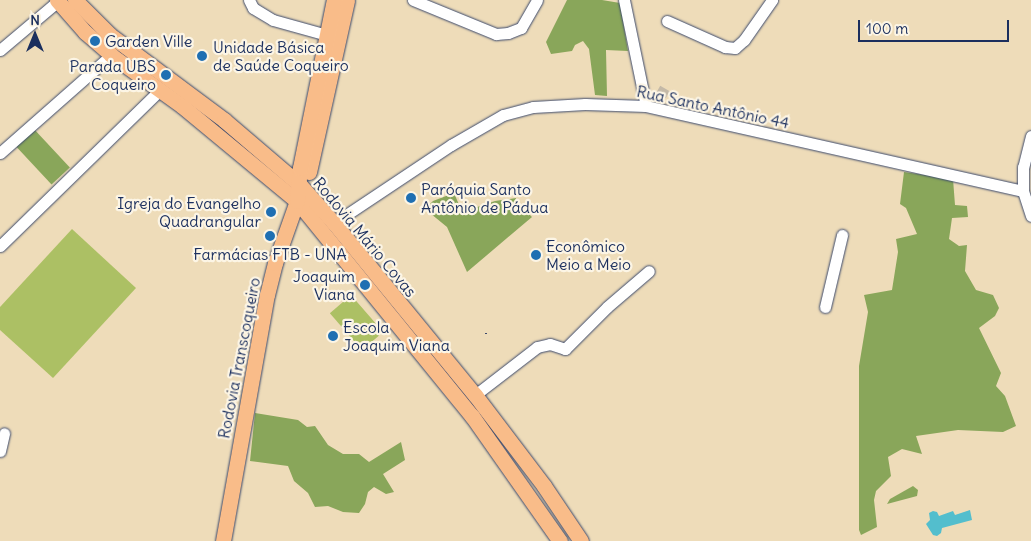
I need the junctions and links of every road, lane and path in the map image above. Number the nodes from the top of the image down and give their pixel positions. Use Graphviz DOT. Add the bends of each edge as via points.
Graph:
graph roads {
  1 [pos="75,0"];
  2 [pos="249,0"];
  3 [pos="334,0"];
  4 [pos="347,0"];
  5 [pos="413,0"];
  6 [pos="537,0"];
  7 [pos="624,0"];
  8 [pos="772,0"];
  9 [pos="58,1"];
  10 [pos="667,21"];
  11 [pos="327,35"];
  12 [pos="0,50"];
  13 [pos="111,55"];
  14 [pos="160,90"];
  15 [pos="646,106"];
  16 [pos="1031,136"];
  17 [pos="0,153"];
  18 [pos="300,185"];
  19 [pos="1023,191"];
  20 [pos="297,202"];
  21 [pos="1031,216"];
  22 [pos="334,223"];
  23 [pos="842,235"];
  24 [pos="0,246"];
  25 [pos="649,271"];
  26 [pos="825,307"];
  27 [pos="481,391"];
  28 [pos="4,433"];
  29 [pos="0,451"];
  30 [pos="544,486"];
  31 [pos="530,496"];
  32 [pos="223,541"];
  33 [pos="560,541"];
  34 [pos="581,541"];
  1 -- 18 [label="main road, Rodovia Mário Covas" via="110,35 224,120"];
  2 -- 11 [label="street" via="253,8 273,20"];
  3 -- 11 [label="main road"];
  4 -- 18 [label="main road" via="309,174"];
  5 -- 6 [label="street" via="496,34 521,28"];
  7 -- 15 [label="street"];
  8 -- 10 [label="street" via="736,48 725,47"];
  9 -- 12 [label="street"];
  9 -- 13 [label="main road, Rodovia Mário Covas"];
  11 -- 18 [label="main road" via="300,168"];
  13 -- 14 [label="main road, Rodovia Mário Covas"];
  13 -- 17 [label="street"];
  14 -- 20 [label="main road, Rodovia Mário Covas" via="261,169"];
  14 -- 24 [label="street"];
  15 -- 19 [label="street, Rua Santo Antônio 44"];
  15 -- 22 [label="street, Rua Santo Antônio 44" via="608,103 563,105 509,113 451,145"];
  16 -- 19 [label="street" via="1023,167"];
  18 -- 20 [label="main road, Rodovia Transcoqueiro"];
  18 -- 22 [label="main road, Rodovia Mário Covas"];
  19 -- 21 [label="street"];
  20 -- 31 [label="main road, Rodovia Mário Covas" via="472,416"];
  20 -- 32 [label="main road, Rodovia Transcoqueiro" via="267,295"];
  22 -- 27 [label="main road, Rodovia Mário Covas"];
  23 -- 26 [label="street"];
  25 -- 27 [label="street" via="565,349 550,344 537,347"];
  27 -- 30 [label="main road, Rodovia Mário Covas"];
  28 -- 29 [label="street"];
  30 -- 31 [label="street"];
  30 -- 34 [label="main road, Rodovia Mário Covas"];
  31 -- 33 [label="main road, Rodovia Mário Covas"];
}
